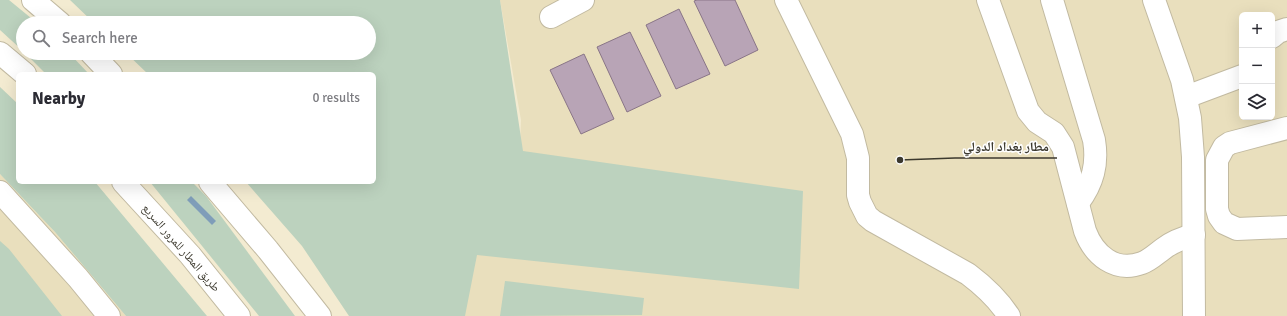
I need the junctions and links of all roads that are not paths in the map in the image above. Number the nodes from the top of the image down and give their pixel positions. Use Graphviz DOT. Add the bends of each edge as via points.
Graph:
graph roads {
  1 [pos="33,0"];
  2 [pos="583,0"];
  3 [pos="786,0"];
  4 [pos="988,0"];
  5 [pos="1052,0"];
  6 [pos="1154,0"];
  7 [pos="52,16"];
  8 [pos="551,17"];
  9 [pos="1287,29"];
  10 [pos="1275,34"];
  11 [pos="0,53"];
  12 [pos="98,60"];
  13 [pos="23,72"];
  14 [pos="109,72"];
  15 [pos="1239,77"];
  16 [pos="1186,97"];
  17 [pos="1287,128"];
  18 [pos="125,184"];
  19 [pos="212,184"];
  20 [pos="0,192"];
  21 [pos="1078,203"];
  22 [pos="1287,227"];
  23 [pos="1194,235"];
  24 [pos="109,316"];
  25 [pos="238,316"];
  26 [pos="320,316"];
  27 [pos="1009,316"];
  28 [pos="1194,316"];
  1 -- 7 [label="main road"];
  2 -- 8 [label="main road"];
  3 -- 27 [label="main road" via="852,134 858,158 858,195 863,209 873,221 981,283"];
  4 -- 21 [label="main road" via="1028,111 1037,122 1054,133 1063,147"];
  5 -- 21 [label="main road" via="1096,151 1093,175"];
  6 -- 16 [label="main road"];
  9 -- 10 [label="main road"];
  11 -- 13 [label="main road"];
  12 -- 14 [label="main road"];
  15 -- 16 [label="main road"];
  16 -- 23 [label="main road" via="1193,144"];
  17 -- 22 [label="main road" via="1230,143 1224,147 1217,160 1216,209 1224,223 1237,229"];
  18 -- 25 [label="main road, طريق المطار للمرور السريع" via="190,255"];
  19 -- 26 [label="main road"];
  20 -- 24 [label="main road"];
  21 -- 23 [label="main road" via="1089,243 1096,253 1118,265 1142,263 1172,243"];
  23 -- 28 [label="main road"];
}
